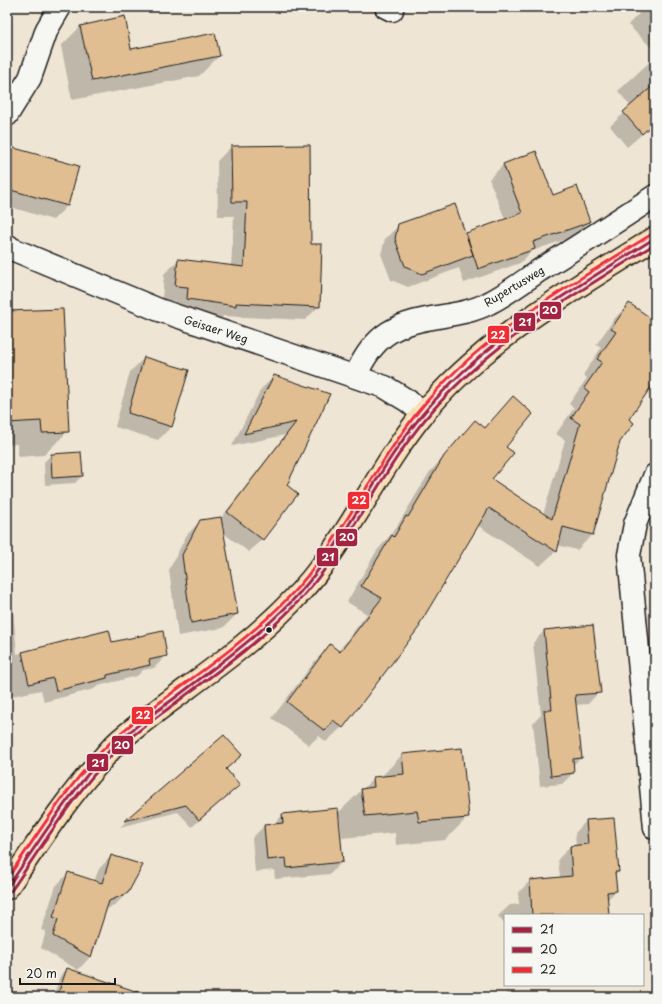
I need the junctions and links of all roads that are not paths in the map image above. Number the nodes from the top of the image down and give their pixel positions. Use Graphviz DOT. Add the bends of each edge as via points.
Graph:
graph roads {
  1 [pos="60,7"];
  2 [pos="7,115"];
  3 [pos="655,196"];
  4 [pos="655,238"];
  5 [pos="7,245"];
  6 [pos="356,376"];
  7 [pos="423,414"];
  8 [pos="655,475"];
  9 [pos="655,828"];
  10 [pos="7,888"];
  1 -- 2 [label="street" via="47,29 30,78"];
  3 -- 6 [label="street, Rupertusweg" via="489,303 451,315 402,324 372,347"];
  4 -- 7 [label="main road" via="507,335 468,366"];
  5 -- 6 [label="street, Geisaer Weg" via="159,310"];
  6 -- 7 [label="street, Geisaer Weg" via="385,387"];
  7 -- 10 [label="main road" via="384,468 316,576 249,642 119,742 82,782"];
  8 -- 9 [label="street" via="635,524 630,555"];
}
